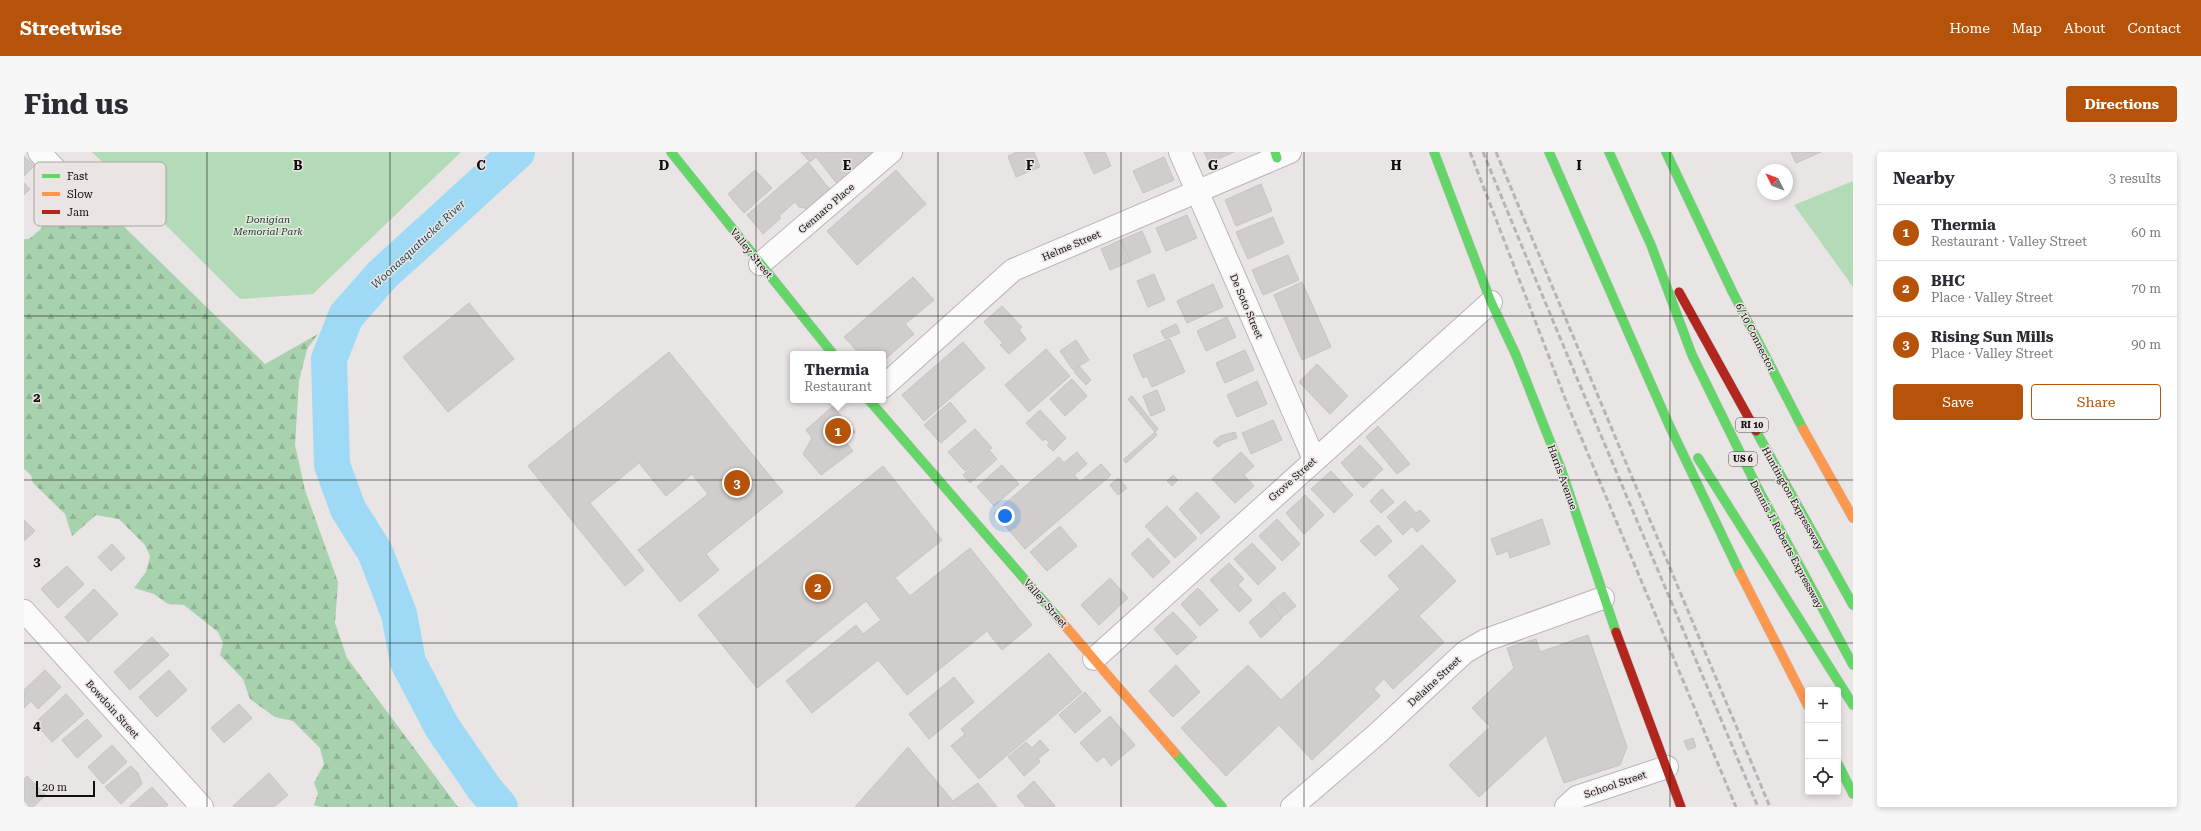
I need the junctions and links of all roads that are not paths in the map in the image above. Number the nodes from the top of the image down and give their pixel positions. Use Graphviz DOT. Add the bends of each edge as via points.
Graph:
graph roads {
  1 [pos="39,152"];
  2 [pos="671,152"];
  3 [pos="891,152"];
  4 [pos="1180,152"];
  5 [pos="1434,152"];
  6 [pos="1549,152"];
  7 [pos="1609,152"];
  8 [pos="1666,152"];
  9 [pos="1281,154"];
  10 [pos="48,162"];
  11 [pos="1198,191"];
  12 [pos="1651,245"];
  13 [pos="760,264"];
  14 [pos="1492,302"];
  15 [pos="831,351"];
  16 [pos="1645,372"];
  17 [pos="886,384"];
  18 [pos="873,403"];
  19 [pos="1686,440"];
  20 [pos="1695,453"];
  21 [pos="1314,459"];
  22 [pos="1853,518"];
  23 [pos="1603,598"];
  24 [pos="1853,605"];
  25 [pos="24,611"];
  26 [pos="1094,659"];
  27 [pos="1853,665"];
  28 [pos="1805,700"];
  29 [pos="1853,705"];
  30 [pos="1667,767"];
  31 [pos="1841,770"];
  32 [pos="1853,794"];
  33 [pos="201,807"];
  34 [pos="1222,807"];
  35 [pos="1292,807"];
  36 [pos="1566,807"];
  37 [pos="1681,807"];
  1 -- 10 [label="street"];
  2 -- 13 [label="main road, Valley Street"];
  3 -- 13 [label="street, Gennaro Place"];
  4 -- 11 [label="street, De Soto Street"];
  5 -- 14 [label="main road, Harris Avenue"];
  6 -- 16 [label="main road"];
  7 -- 12 [label="main road, US 6"];
  8 -- 22 [label="main road, 6/10 Connector" via="1773,371"];
  9 -- 11 [label="street, Helme Street"];
  11 -- 17 [label="street, Helme Street" via="1013,270"];
  11 -- 21 [label="street, De Soto Street"];
  12 -- 24 [label="main road, Huntington Expressway / RI 10" via="1712,348 1780,477"];
  12 -- 27 [label="main road, Dennis J. Roberts Expressway / US 6" via="1692,355 1807,583"];
  13 -- 15 [label="main road, Valley Street"];
  14 -- 21 [label="street, Grove Street"];
  14 -- 23 [label="main road, Harris Avenue" via="1561,469"];
  16 -- 19 [label="main road"];
  16 -- 28 [label="main road" via="1731,556"];
  18 -- 26 [label="main road, Valley Street"];
  20 -- 29 [label="main road"];
  21 -- 26 [label="street, Grove Street"];
  23 -- 30 [label="main road, Harris Avenue"];
  23 -- 35 [label="street, Delaine Street" via="1486,640 1465,652 1377,734"];
  25 -- 33 [label="street, Bowdoin Street"];
  26 -- 34 [label="main road, Valley Street"];
  30 -- 36 [label="street, School Street" via="1577,797"];
  30 -- 37 [label="main road, Harris Avenue"];
  31 -- 32 [label="main road"];
}
